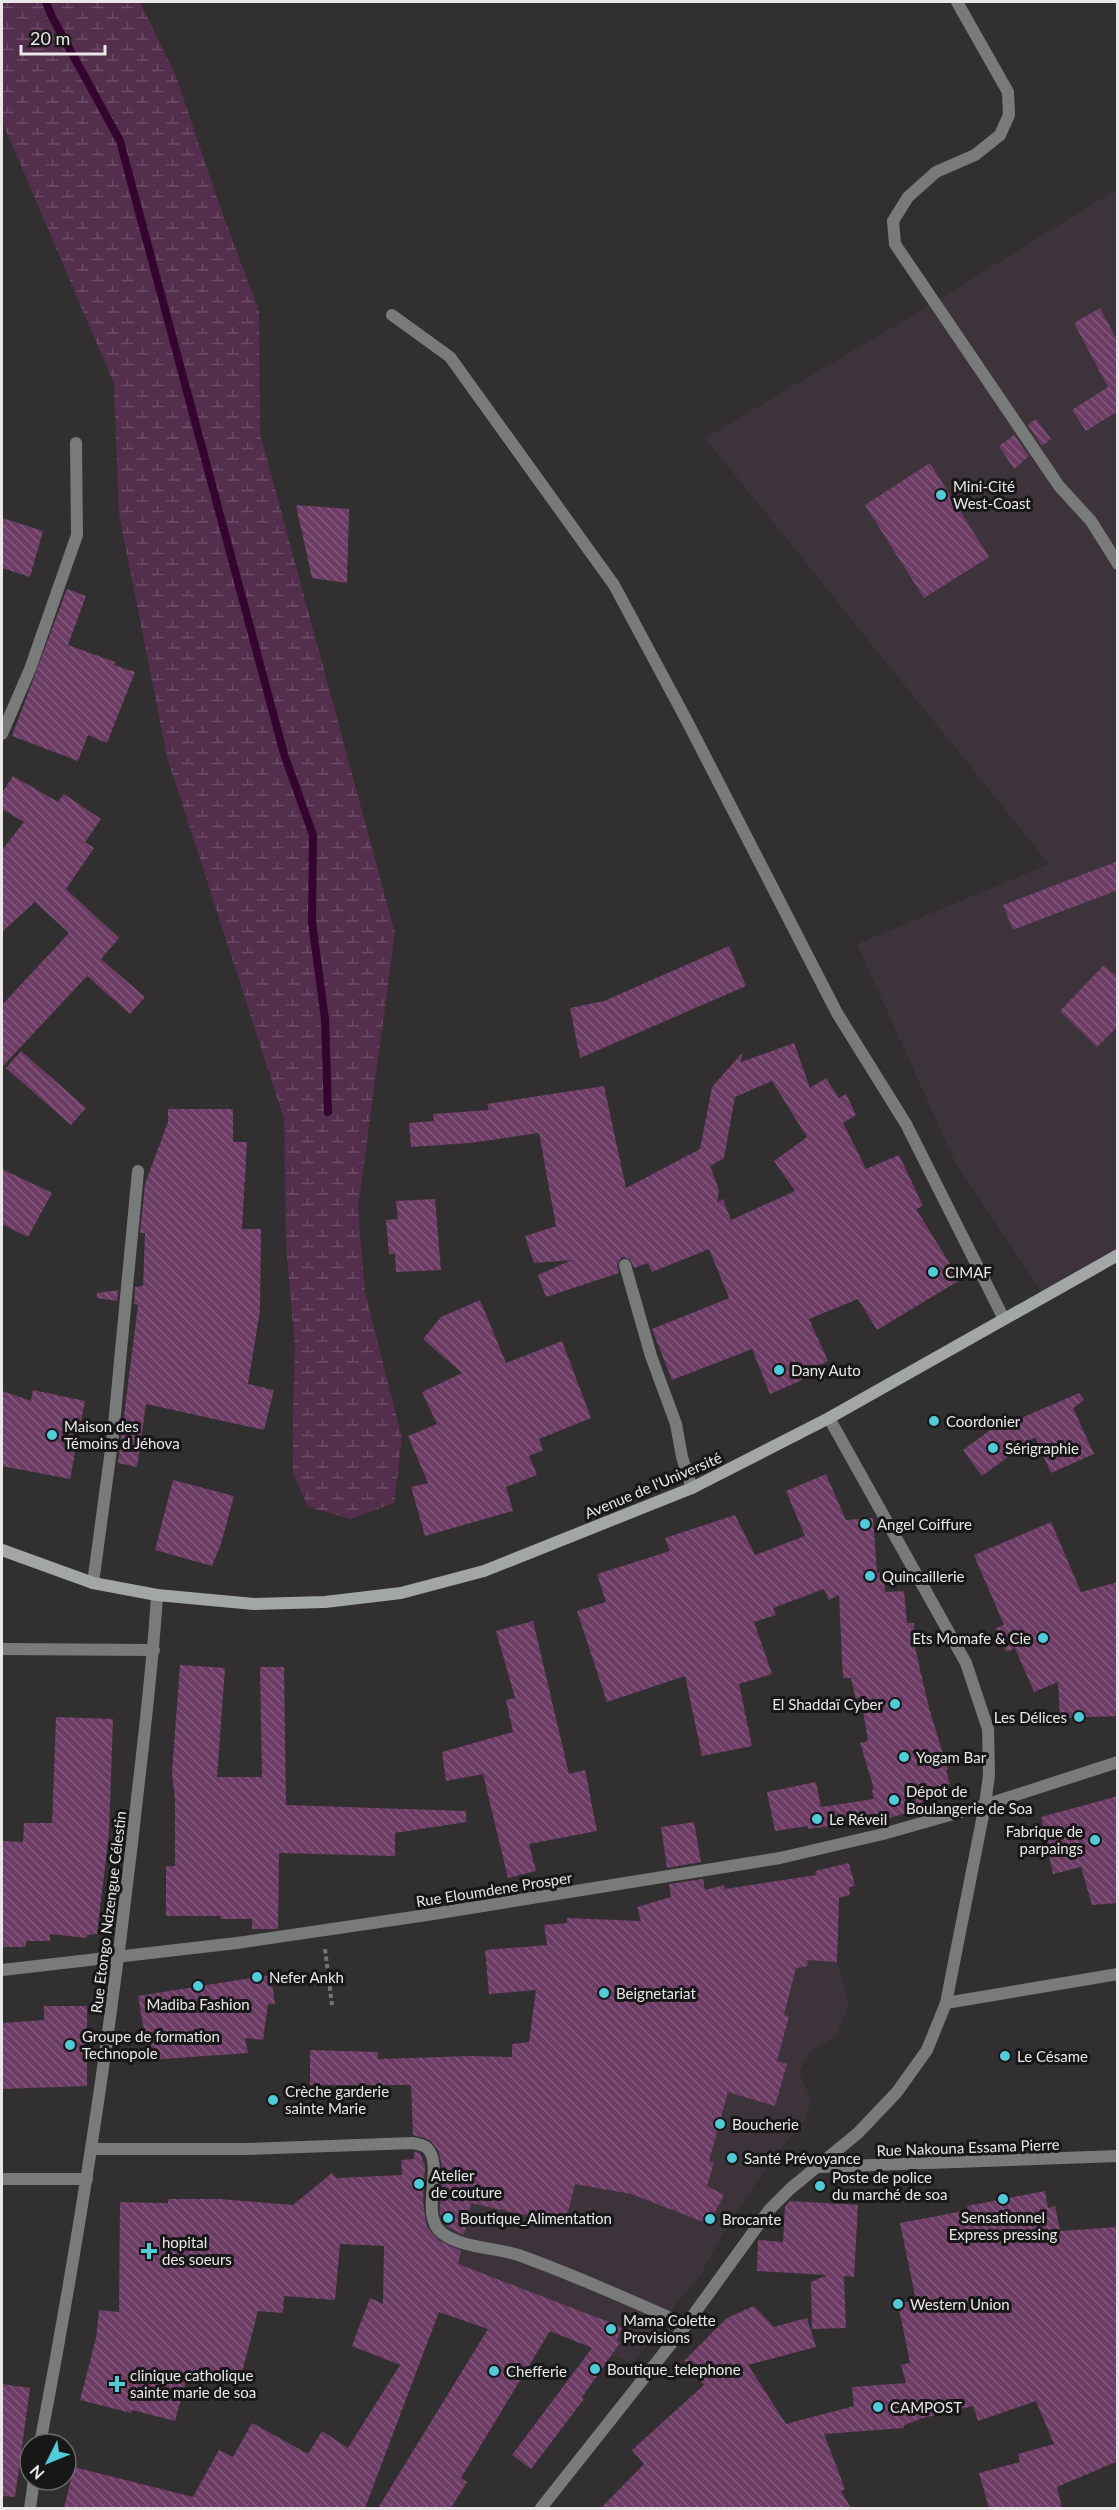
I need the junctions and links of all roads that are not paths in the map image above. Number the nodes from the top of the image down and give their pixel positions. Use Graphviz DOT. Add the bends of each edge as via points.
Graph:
graph roads {
  1 [pos="957,2"];
  2 [pos="392,315"];
  3 [pos="76,443"];
  4 [pos="1118,564"];
  5 [pos="2,734"];
  6 [pos="138,1171"];
  7 [pos="1118,1255"];
  8 [pos="625,1265"];
  9 [pos="1004,1319"];
  10 [pos="829,1418"];
  11 [pos="692,1488"];
  12 [pos="2,1550"];
  13 [pos="93,1583"];
  14 [pos="157,1595"];
  15 [pos="2,1649"];
  16 [pos="154,1650"];
  17 [pos="1118,1762"];
  18 [pos="985,1805"];
  19 [pos="119,1955"];
  20 [pos="2,1970"];
  21 [pos="1118,1974"];
  22 [pos="946,2003"];
  23 [pos="92,2149"];
  24 [pos="1118,2156"];
  25 [pos="819,2168"];
  26 [pos="2,2179"];
  27 [pos="87,2179"];
  28 [pos="686,2325"];
  29 [pos="42,2432"];
  30 [pos="32,2492"];
  31 [pos="30,2508"];
  32 [pos="541,2508"];
  1 -- 4 [label="street" via="1008,92 1009,115 1000,135 975,155 936,172 908,197 893,221 895,244 1059,486 1091,521"];
  2 -- 9 [label="street" via="450,357 614,585 837,1013 906,1124"];
  3 -- 5 [label="street" via="77,535 30,669"];
  6 -- 13 [label="street" via="114,1423"];
  7 -- 9 [label="main road, Avenue de l'Université"];
  8 -- 11 [label="street" via="651,1356 676,1424"];
  9 -- 10 [label="main road, Avenue de l'Université"];
  10 -- 11 [label="main road, Avenue de l'Université"];
  10 -- 18 [label="street" via="966,1663 988,1729"];
  11 -- 14 [label="main road, Avenue de l'Université" via="484,1571 401,1593 325,1602 254,1604"];
  12 -- 13 [label="main road, Avenue de l'Université"];
  13 -- 14 [label="main road, Avenue de l'Université"];
  14 -- 16 [label="street, Rue Etongo Ndzengue Célestin"];
  15 -- 16 [label="street"];
  16 -- 19 [label="street, Rue Etongo Ndzengue Célestin"];
  17 -- 18 [label="street, Rue Eloumdene Prosper"];
  18 -- 19 [label="street, Rue Eloumdene Prosper" via="780,1858 237,1943"];
  18 -- 22 [label="street"];
  19 -- 20 [label="street, Rue Eloumdene Prosper"];
  19 -- 23 [label="street, Rue Etongo Ndzengue Célestin"];
  21 -- 22 [label="street"];
  22 -- 25 [label="street" via="927,2050 897,2092"];
  23 -- 27 [label="street, Rue Etongo Ndzengue Célestin"];
  23 -- 28 [label="street" via="413,2143 425,2146 433,2156 432,2215 435,2226 444,2235 520,2255"];
  24 -- 25 [label="street, Rue Nakouna Essama Pierre"];
  25 -- 28 [label="street" via="770,2210"];
  26 -- 27 [label="street"];
  27 -- 29 [label="street, Rue Etongo Ndzengue Célestin"];
  28 -- 32 [label="street"];
  30 -- 31 [label="street"];
}
